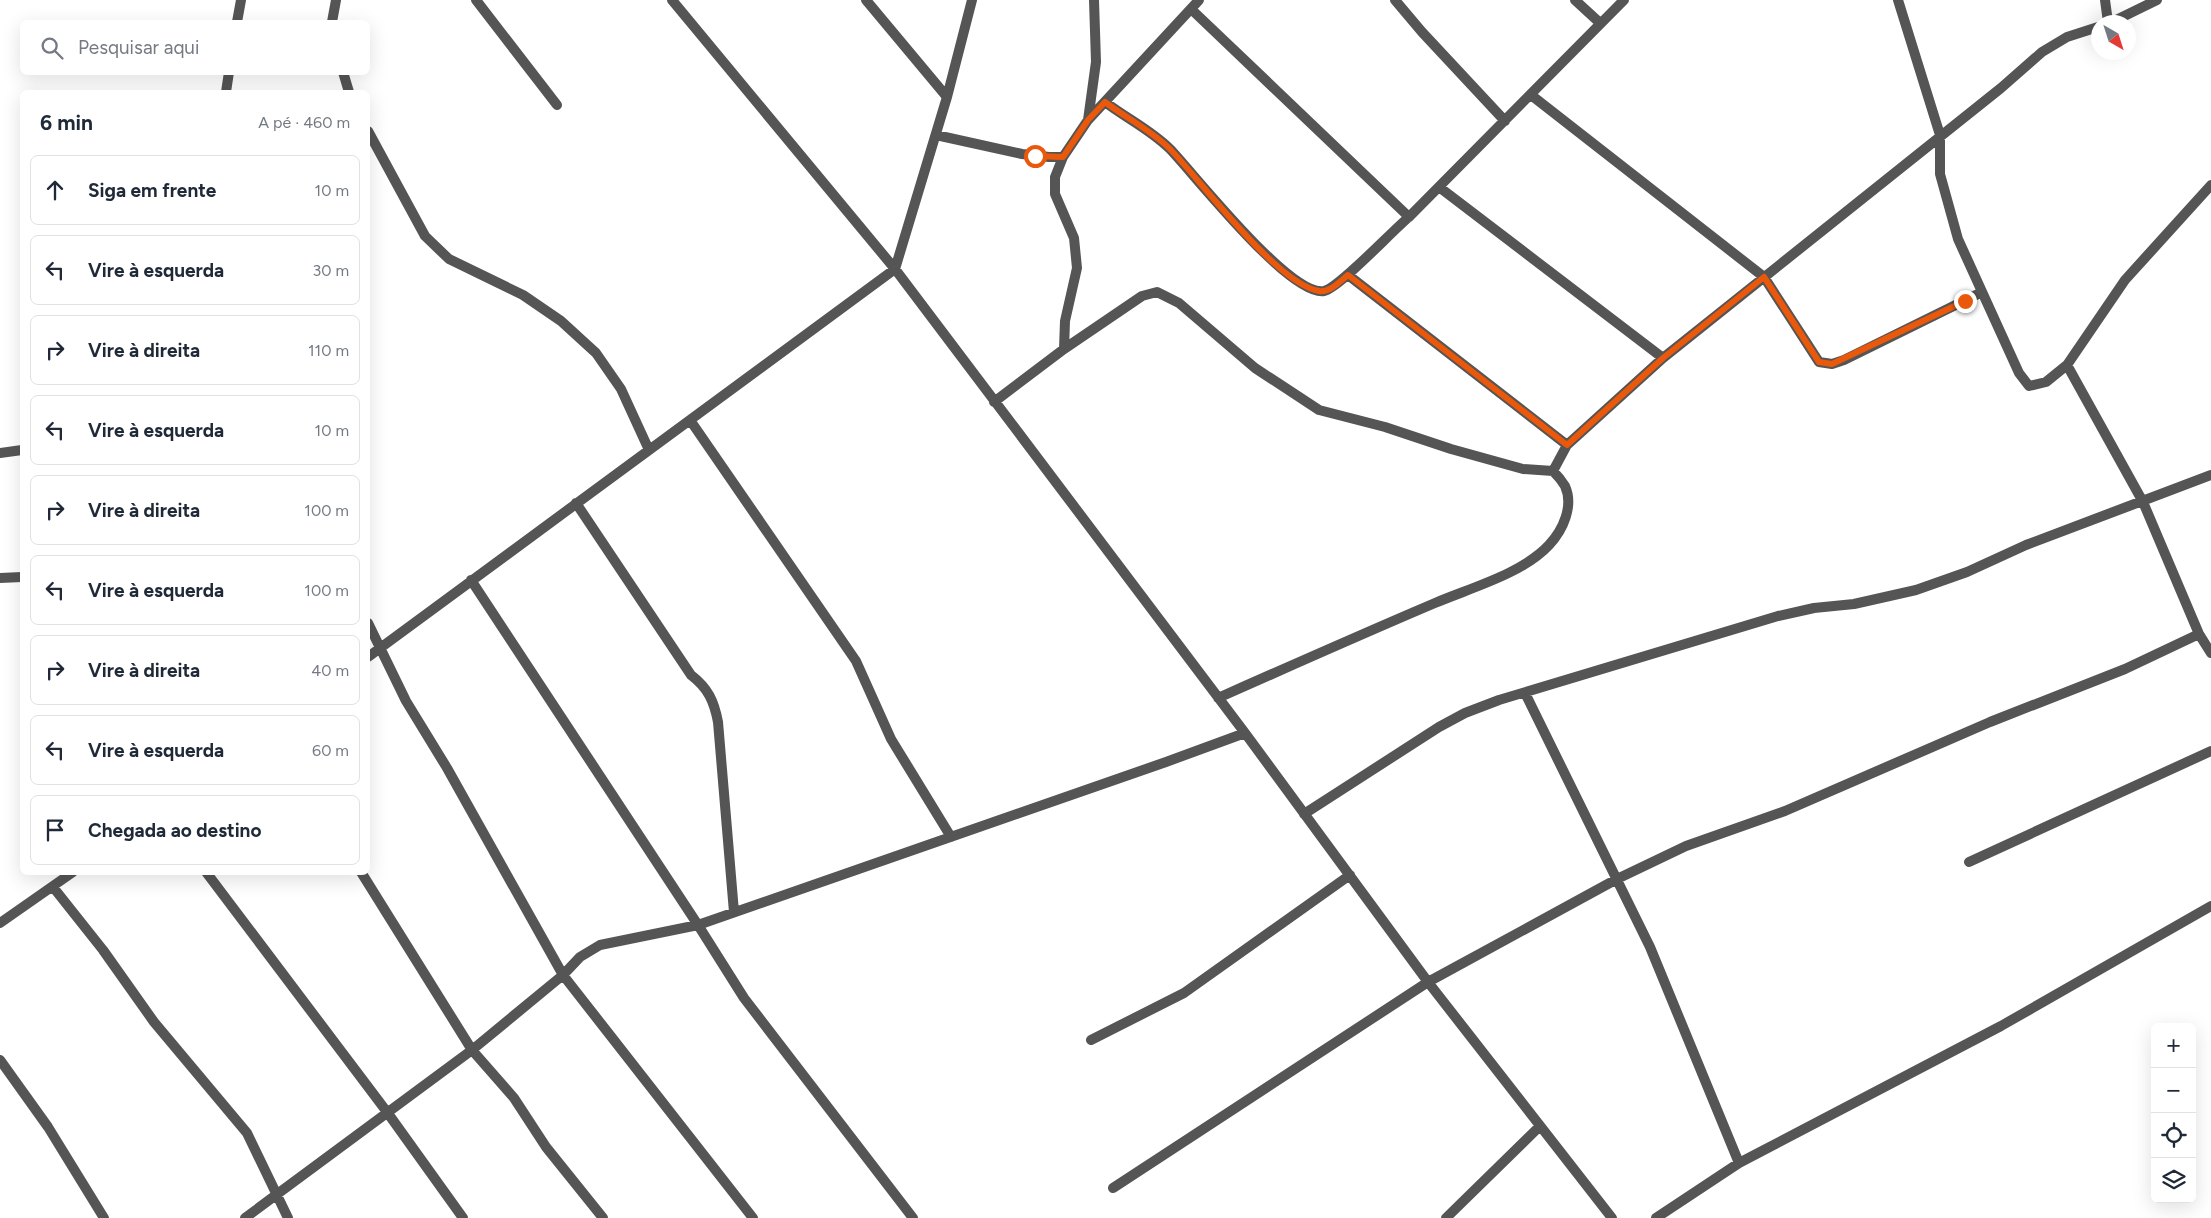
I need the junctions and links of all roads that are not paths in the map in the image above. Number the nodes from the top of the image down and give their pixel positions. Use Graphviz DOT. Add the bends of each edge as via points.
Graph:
graph roads {
  1 [pos="241,0"];
  2 [pos="336,0"];
  3 [pos="476,0"];
  4 [pos="672,0"];
  5 [pos="866,0"];
  6 [pos="972,0"];
  7 [pos="1094,0"];
  8 [pos="1199,0"];
  9 [pos="1395,0"];
  10 [pos="1575,0"];
  11 [pos="1624,0"];
  12 [pos="1898,0"];
  13 [pos="2105,0"];
  14 [pos="2157,0"];
  15 [pos="1191,9"];
  16 [pos="2108,15"];
  17 [pos="2125,15"];
  18 [pos="237,20"];
  19 [pos="332,20"];
  20 [pos="1600,24"];
  21 [pos="2091,29"];
  22 [pos="229,75"];
  23 [pos="344,75"];
  24 [pos="226,90"];
  25 [pos="348,90"];
  26 [pos="1531,95"];
  27 [pos="947,97"];
  28 [pos="1105,102"];
  29 [pos="557,105"];
  30 [pos="1088,120"];
  31 [pos="1505,120"];
  32 [pos="370,135"];
  33 [pos="936,135"];
  34 [pos="1940,135"];
  35 [pos="1063,157"];
  36 [pos="2211,185"];
  37 [pos="1439,187"];
  38 [pos="1409,217"];
  39 [pos="894,270"];
  40 [pos="1348,275"];
  41 [pos="1764,277"];
  42 [pos="1982,292"];
  43 [pos="1064,349"];
  44 [pos="1663,358"];
  45 [pos="2067,366"];
  46 [pos="994,402"];
  47 [pos="690,420"];
  48 [pos="1567,445"];
  49 [pos="20,450"];
  50 [pos="648,450"];
  51 [pos="0,453"];
  52 [pos="1554,471"];
  53 [pos="2211,475"];
  54 [pos="2143,502"];
  55 [pos="576,503"];
  56 [pos="0,578"];
  57 [pos="20,578"];
  58 [pos="472,580"];
  59 [pos="370,628"];
  60 [pos="2200,634"];
  61 [pos="378,648"];
  62 [pos="2211,653"];
  63 [pos="370,654"];
  64 [pos="1525,693"];
  65 [pos="1218,698"];
  66 [pos="1245,733"];
  67 [pos="2211,751"];
  68 [pos="1304,814"];
  69 [pos="951,837"];
  70 [pos="1969,862"];
  71 [pos="69,875"];
  72 [pos="208,875"];
  73 [pos="363,875"];
  74 [pos="1350,875"];
  75 [pos="1617,879"];
  76 [pos="52,888"];
  77 [pos="2211,906"];
  78 [pos="734,912"];
  79 [pos="0,923"];
  80 [pos="698,924"];
  81 [pos="563,975"];
  82 [pos="1428,982"];
  83 [pos="1091,1040"];
  84 [pos="472,1050"];
  85 [pos="0,1060"];
  86 [pos="387,1112"];
  87 [pos="1540,1126"];
  88 [pos="1739,1163"];
  89 [pos="1113,1188"];
  90 [pos="277,1195"];
  91 [pos="104,1218"];
  92 [pos="245,1218"];
  93 [pos="288,1218"];
  94 [pos="463,1218"];
  95 [pos="604,1218"];
  96 [pos="753,1218"];
  97 [pos="913,1218"];
  98 [pos="1446,1218"];
  99 [pos="1612,1218"];
  100 [pos="1656,1218"];
  1 -- 18 [label="street"];
  2 -- 19 [label="street"];
  3 -- 29 [label="street"];
  4 -- 39 [label="street"];
  5 -- 27 [label="street"];
  6 -- 27 [label="street"];
  7 -- 30 [label="street" via="1096,62"];
  8 -- 15 [label="street"];
  9 -- 31 [label="street"];
  10 -- 20 [label="street"];
  11 -- 20 [label="street"];
  12 -- 34 [label="street"];
  13 -- 16 [label="street"];
  14 -- 17 [label="street"];
  15 -- 28 [label="street"];
  15 -- 38 [label="street"];
  20 -- 26 [label="street"];
  21 -- 34 [label="street" via="2067,37 2042,52"];
  22 -- 24 [label="street"];
  23 -- 25 [label="street"];
  26 -- 31 [label="street"];
  26 -- 41 [label="street"];
  27 -- 33 [label="street"];
  28 -- 30 [label="street"];
  28 -- 40 [label="street" via="1170,149 1293,280 1322,292"];
  30 -- 35 [label="street"];
  31 -- 37 [label="street"];
  32 -- 50 [label="street" via="425,236 449,259 530,300 561,321 596,353 621,389"];
  33 -- 35 [label="street" via="1022,154"];
  33 -- 39 [label="street"];
  34 -- 41 [label="street"];
  34 -- 42 [label="street" via="1942,183 1958,239"];
  35 -- 43 [label="street" via="1056,177 1055,194 1074,238 1077,268 1065,321"];
  36 -- 45 [label="street" via="2125,280"];
  37 -- 38 [label="street"];
  37 -- 44 [label="street"];
  38 -- 40 [label="street"];
  39 -- 46 [label="street"];
  39 -- 47 [label="street"];
  40 -- 48 [label="street"];
  41 -- 42 [label="street" via="1819,362 1832,364"];
  41 -- 44 [label="street"];
  42 -- 45 [label="street" via="2019,373 2029,386 2046,382"];
  43 -- 46 [label="street"];
  43 -- 52 [label="street" via="1142,296 1157,292 1179,303 1255,368 1319,410 1524,469"];
  44 -- 48 [label="street"];
  45 -- 54 [label="street"];
  46 -- 65 [label="street"];
  47 -- 50 [label="street"];
  47 -- 69 [label="street" via="856,661 891,739"];
  48 -- 52 [label="street"];
  49 -- 51 [label="street"];
  50 -- 55 [label="street"];
  52 -- 65 [label="street" via="1565,486 1568,507 1564,526 1548,546 1528,561 1490,582"];
  53 -- 54 [label="street"];
  54 -- 60 [label="street"];
  54 -- 64 [label="street" via="2026,544 1967,572 1916,590 1778,616"];
  55 -- 58 [label="street"];
  55 -- 78 [label="street" via="691,675 704,685 714,701"];
  56 -- 57 [label="street"];
  58 -- 61 [label="street"];
  58 -- 80 [label="street"];
  59 -- 61 [label="street"];
  60 -- 62 [label="street"];
  60 -- 75 [label="street" via="2125,669 1990,722 1794,807 1686,846"];
  61 -- 63 [label="street"];
  61 -- 81 [label="street"];
  64 -- 68 [label="street" via="1465,713"];
  64 -- 75 [label="street"];
  65 -- 66 [label="street"];
  66 -- 68 [label="street"];
  66 -- 69 [label="street"];
  67 -- 70 [label="street"];
  68 -- 74 [label="street"];
  69 -- 78 [label="street"];
  71 -- 76 [label="street"];
  72 -- 86 [label="street"];
  73 -- 84 [label="street"];
  74 -- 82 [label="street"];
  74 -- 83 [label="street" via="1184,992"];
  75 -- 82 [label="street"];
  75 -- 88 [label="street" via="1650,947"];
  76 -- 79 [label="street"];
  76 -- 90 [label="street" via="103,950 154,1022 247,1133"];
  77 -- 88 [label="street" via="2001,1026"];
  78 -- 80 [label="street"];
  80 -- 81 [label="street" via="600,945 580,957"];
  80 -- 97 [label="street" via="765,1027"];
  81 -- 84 [label="street"];
  81 -- 96 [label="street"];
  82 -- 87 [label="street"];
  82 -- 89 [label="street"];
  84 -- 86 [label="street"];
  84 -- 95 [label="street" via="514,1098 546,1147"];
  85 -- 91 [label="street" via="48,1127"];
  86 -- 90 [label="street"];
  86 -- 94 [label="street"];
  87 -- 98 [label="street"];
  87 -- 99 [label="street"];
  88 -- 100 [label="street"];
  90 -- 92 [label="street"];
  90 -- 93 [label="street"];
}
